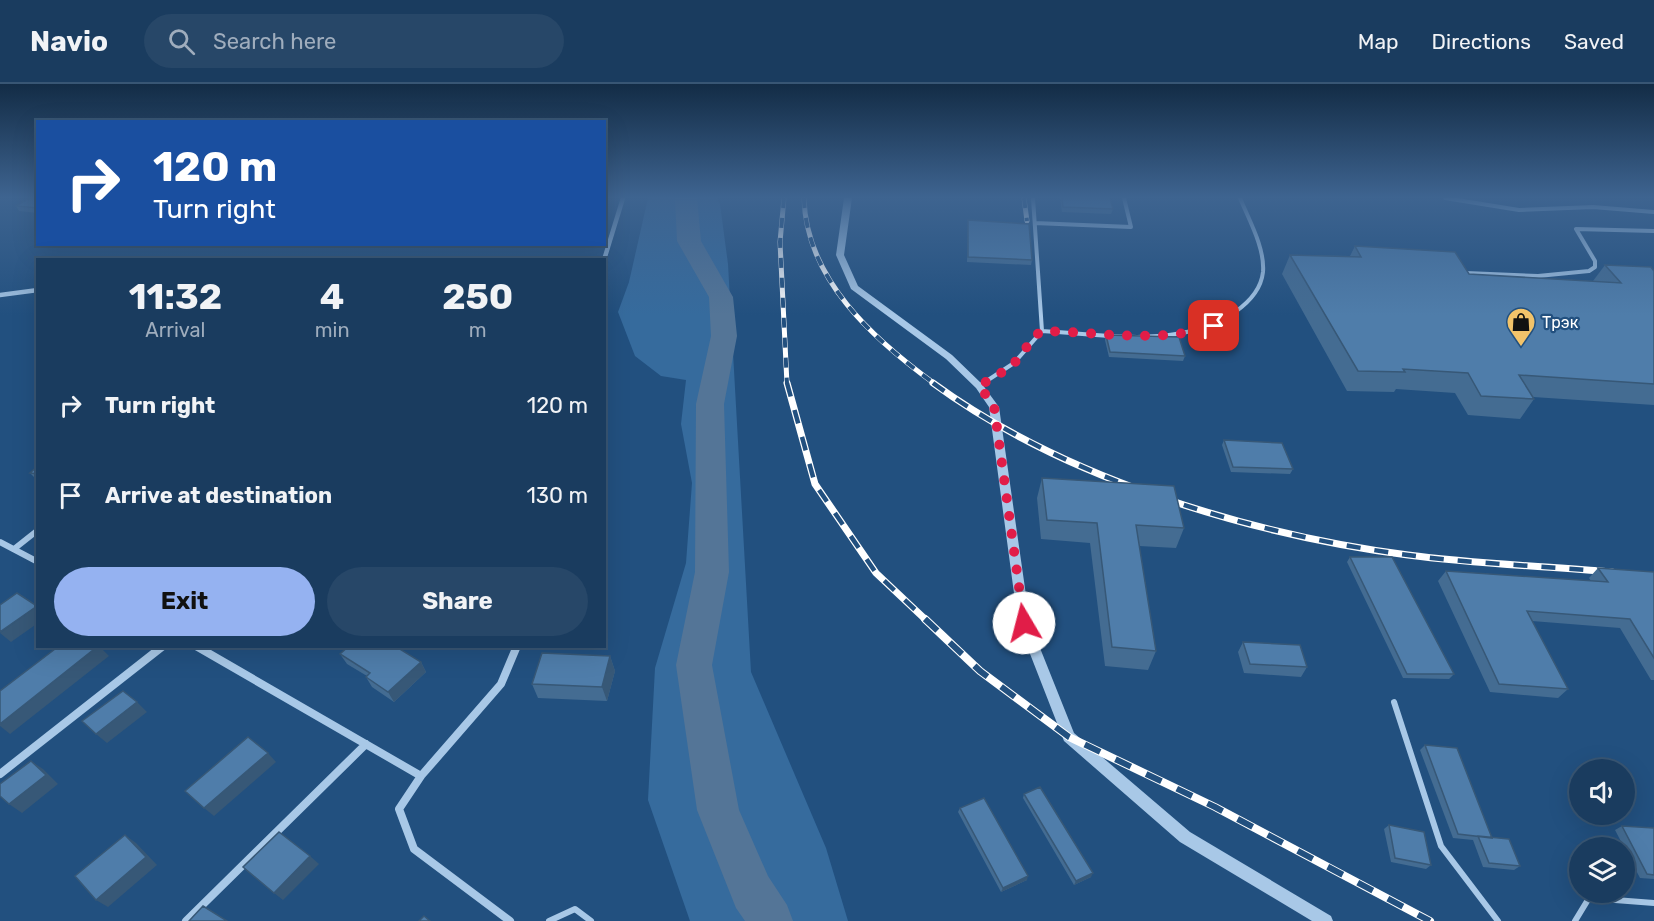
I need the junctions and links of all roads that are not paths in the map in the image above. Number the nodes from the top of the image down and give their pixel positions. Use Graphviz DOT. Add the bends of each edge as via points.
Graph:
graph roads {
  1 [pos="611,237"];
  2 [pos="843,237"];
  3 [pos="1036,237"];
  4 [pos="1253,237"];
  5 [pos="1579,237"];
  6 [pos="605,258"];
  7 [pos="1460,273"];
  8 [pos="36,290"];
  9 [pos="0,295"];
  10 [pos="1042,331"];
  11 [pos="979,386"];
  12 [pos="36,532"];
  13 [pos="0,542"];
  14 [pos="14,549"];
  15 [pos="36,561"];
  16 [pos="160,648"];
  17 [pos="199,648"];
  18 [pos="516,648"];
  19 [pos="1394,702"];
  20 [pos="366,744"];
  21 [pos="0,774"];
  22 [pos="421,776"];
  23 [pos="1654,903"];
  24 [pos="186,921"];
  25 [pos="510,921"];
  26 [pos="549,921"];
  27 [pos="591,921"];
  28 [pos="1326,921"];
  29 [pos="1498,921"];
  30 [pos="1575,921"];
  1 -- 6 [label="street"];
  2 -- 11 [label="street" via="840,255 854,287 949,357"];
  3 -- 10 [label="lane"];
  4 -- 10 [label="lane" via="1263,268 1252,299 1214,326 1163,336"];
  5 -- 7 [label="lane" via="1595,261 1595,267 1589,271 1538,276"];
  8 -- 9 [label="street"];
  10 -- 11 [label="lane" via="1030,339 1006,370"];
  11 -- 28 [label="street" via="994,406 1024,623 1070,737 1185,837"];
  12 -- 14 [label="street"];
  13 -- 14 [label="street"];
  14 -- 15 [label="street"];
  16 -- 21 [label="street"];
  17 -- 20 [label="street"];
  18 -- 22 [label="street" via="501,684"];
  19 -- 29 [label="lane" via="1442,846"];
  20 -- 22 [label="street"];
  20 -- 24 [label="street"];
  22 -- 25 [label="street" via="399,809 414,849"];
  23 -- 30 [label="lane" via="1589,898"];
  26 -- 27 [label="lane" via="574,909"];
}
